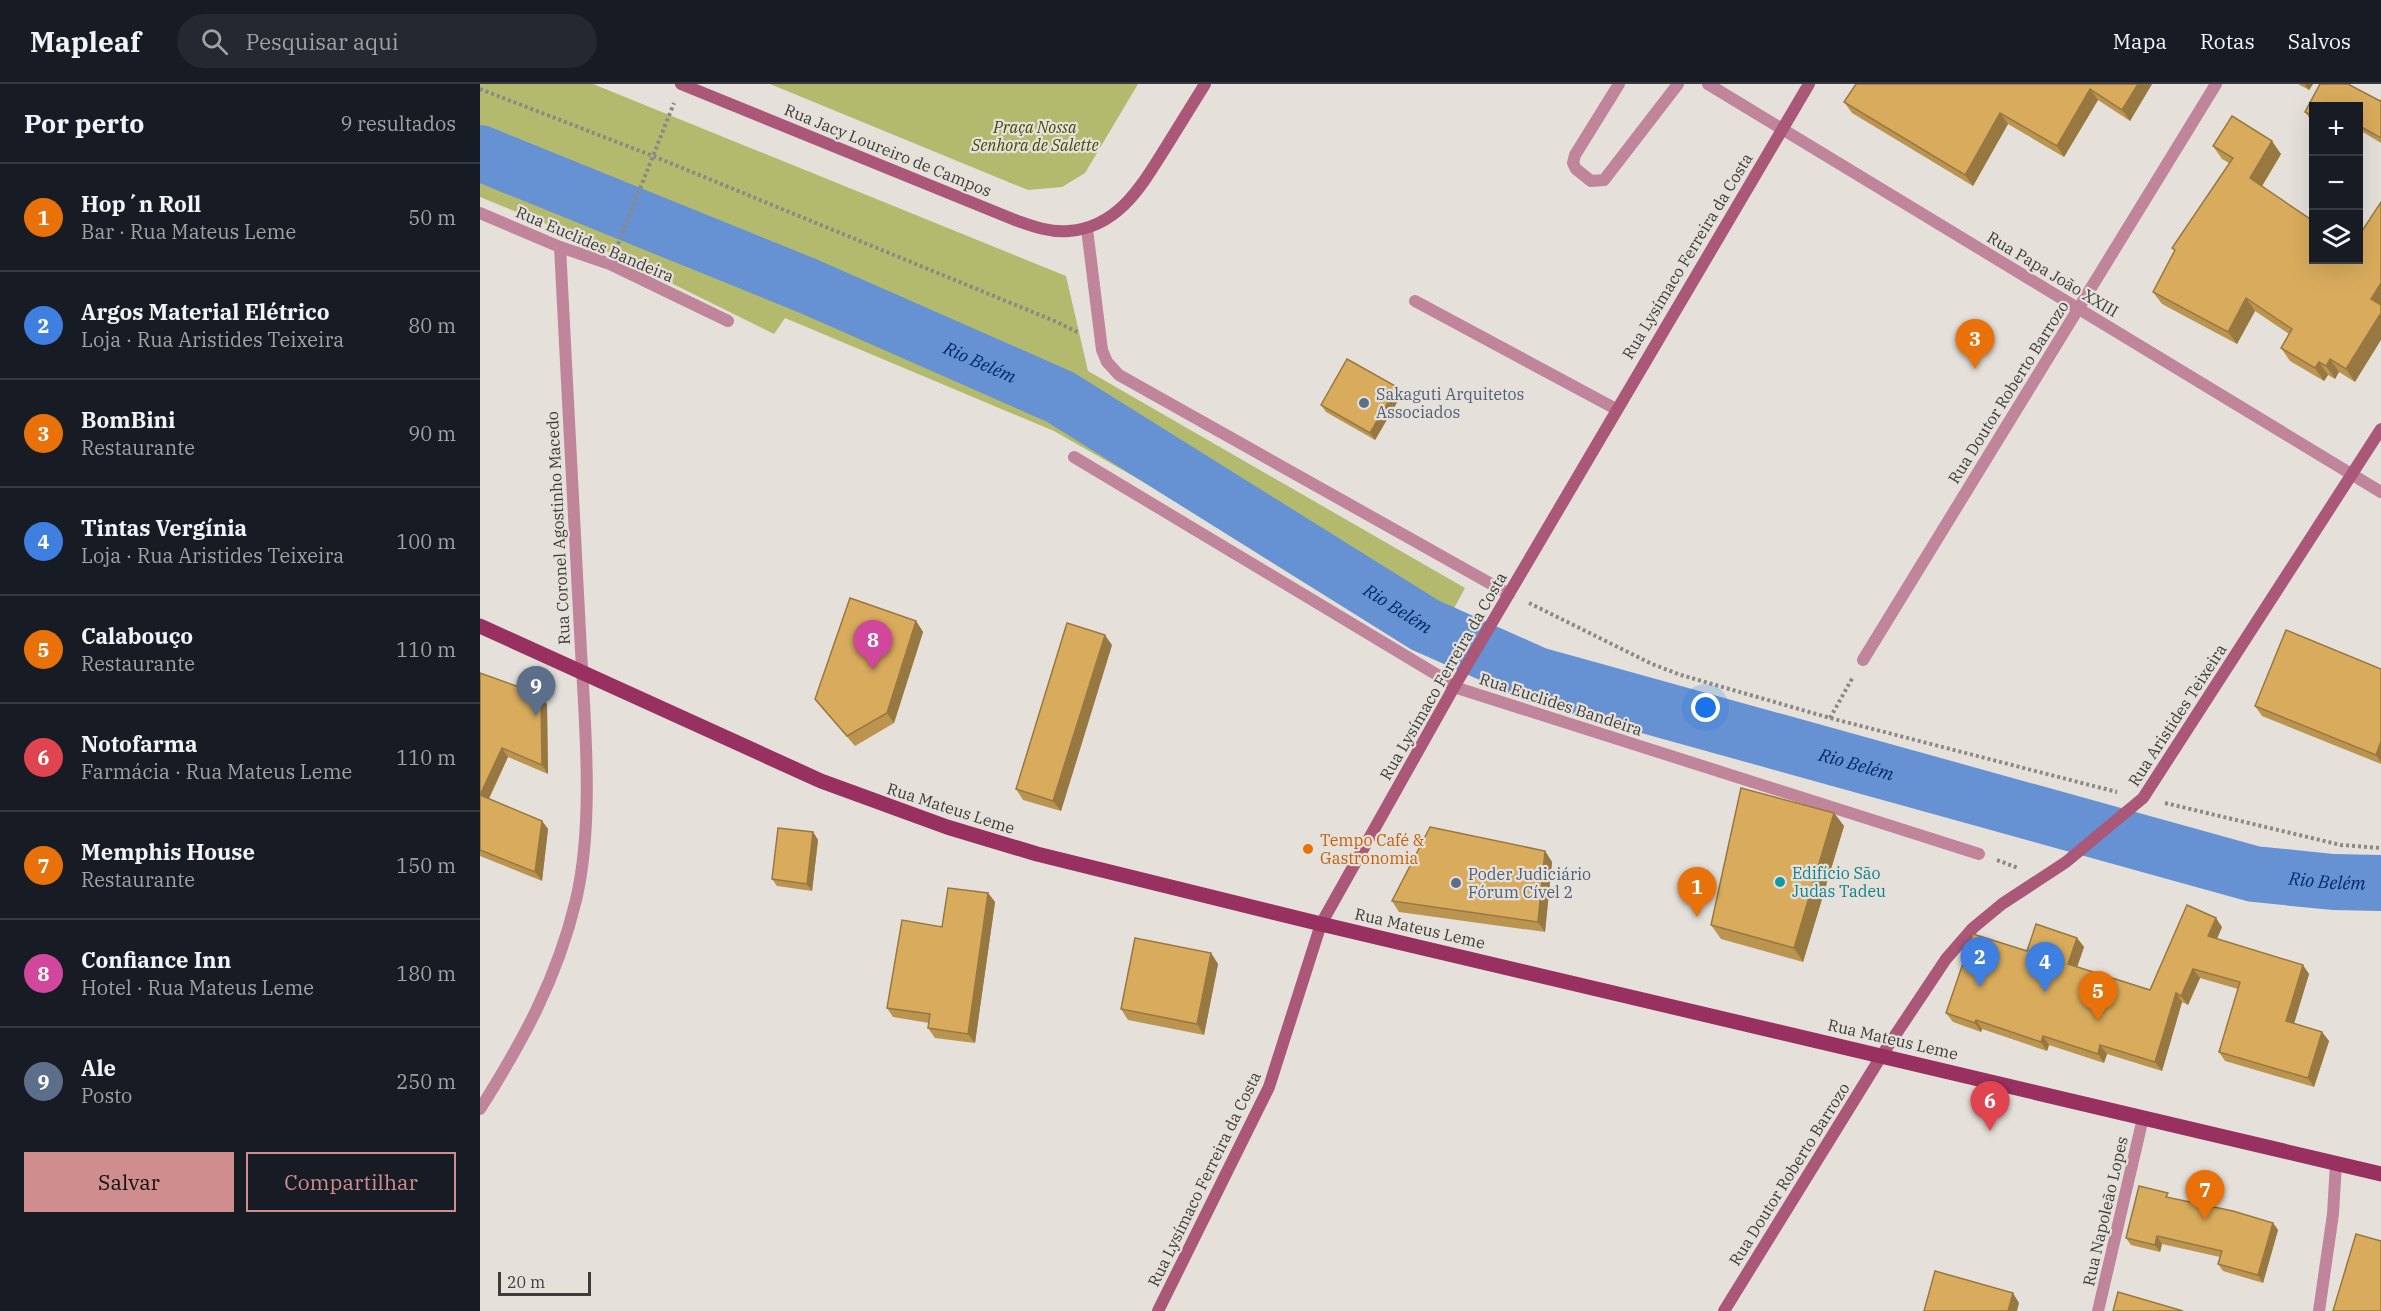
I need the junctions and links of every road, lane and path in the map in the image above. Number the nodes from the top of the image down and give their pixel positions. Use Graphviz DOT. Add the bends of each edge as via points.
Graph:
graph roads {
  1 [pos="681,84"];
  2 [pos="1205,84"];
  3 [pos="1619,84"];
  4 [pos="1678,84"];
  5 [pos="1708,84"];
  6 [pos="1809,84"];
  7 [pos="2216,84"];
  8 [pos="1725,88"];
  9 [pos="480,89"];
  10 [pos="1782,128"];
  11 [pos="653,156"];
  12 [pos="480,213"];
  13 [pos="625,225"];
  14 [pos="1087,229"];
  15 [pos="560,247"];
  16 [pos="1415,302"];
  17 [pos="2079,309"];
  18 [pos="728,321"];
  19 [pos="1101,350"];
  20 [pos="1616,409"];
  21 [pos="2381,429"];
  22 [pos="1074,457"];
  23 [pos="2352,474"];
  24 [pos="2381,492"];
  25 [pos="1509,594"];
  26 [pos="1530,604"];
  27 [pos="480,626"];
  28 [pos="1863,660"];
  29 [pos="582,672"];
  30 [pos="1454,687"];
  31 [pos="1830,718"];
  32 [pos="2101,788"];
  33 [pos="2168,804"];
  34 [pos="2381,848"];
  35 [pos="1979,854"];
  36 [pos="2044,876"];
  37 [pos="1322,924"];
  38 [pos="1882,1055"];
  39 [pos="480,1109"];
  40 [pos="2143,1118"];
  41 [pos="2336,1164"];
  42 [pos="2381,1174"];
  43 [pos="1158,1311"];
  44 [pos="1724,1311"];
  45 [pos="2098,1311"];
  46 [pos="2319,1311"];
  1 -- 11 [label="path"];
  1 -- 14 [label="main road, Rua Jacy Loureiro de Campos" via="1016,220 1067,232"];
  2 -- 14 [label="main road" via="1142,186 1124,207"];
  3 -- 4 [label="street" via="1575,155 1576,169 1591,182 1604,180"];
  5 -- 8 [label="street, Rua Papa João XXIII"];
  6 -- 10 [label="main road, Rua Lysímaco Ferreira da Costa"];
  7 -- 17 [label="street, Rua Doutor Roberto Barrozo"];
  8 -- 10 [label="street, Rua Papa João XXIII"];
  9 -- 11 [label="path"];
  10 -- 17 [label="street, Rua Papa João XXIII"];
  10 -- 20 [label="main road, Rua Lysímaco Ferreira da Costa"];
  11 -- 13 [label="path"];
  11 -- 19 [label="path" via="1058,322"];
  12 -- 15 [label="street, Rua Euclides Bandeira"];
  14 -- 19 [label="street"];
  15 -- 18 [label="street, Rua Euclides Bandeira" via="609,264"];
  15 -- 29 [label="street, Rua Coronel Agostinho Macedo"];
  16 -- 20 [label="street"];
  17 -- 23 [label="street, Rua Papa João XXIII"];
  17 -- 28 [label="street, Rua Doutor Roberto Barrozo"];
  19 -- 25 [label="street" via="1119,375"];
  20 -- 25 [label="main road, Rua Lysímaco Ferreira da Costa"];
  21 -- 23 [label="main road, Rua Aristides Teixeira"];
  22 -- 30 [label="street, Rua Euclides Bandeira"];
  23 -- 24 [label="street, Rua Papa João XXIII"];
  23 -- 36 [label="main road, Rua Aristides Teixeira" via="2143,798"];
  25 -- 30 [label="main road, Rua Lysímaco Ferreira da Costa"];
  26 -- 31 [label="path" via="1652,664"];
  27 -- 29 [label="main road, Rua Mateus Leme"];
  28 -- 31 [label="path"];
  29 -- 37 [label="main road, Rua Mateus Leme" via="821,781 947,827 1119,876"];
  29 -- 39 [label="street, Rua Coronel Agostinho Macedo" via="585,813 576,898 548,986 530,1026"];
  30 -- 35 [label="street, Rua Euclides Bandeira"];
  30 -- 37 [label="main road, Rua Lysímaco Ferreira da Costa"];
  31 -- 32 [label="path"];
  33 -- 34 [label="path" via="2341,845"];
  35 -- 36 [label="path"];
  36 -- 38 [label="main road, Rua Aristides Teixeira" via="1973,928 1946,959"];
  37 -- 38 [label="main road, Rua Mateus Leme"];
  37 -- 43 [label="main road, Rua Lysímaco Ferreira da Costa" via="1269,1086"];
  38 -- 40 [label="main road, Rua Mateus Leme"];
  38 -- 44 [label="main road, Rua Doutor Roberto Barrozo"];
  40 -- 41 [label="main road, Rua Mateus Leme"];
  40 -- 45 [label="street, Rua Napoleão Lopes"];
  41 -- 42 [label="main road, Rua Mateus Leme"];
  41 -- 46 [label="street"];
}
